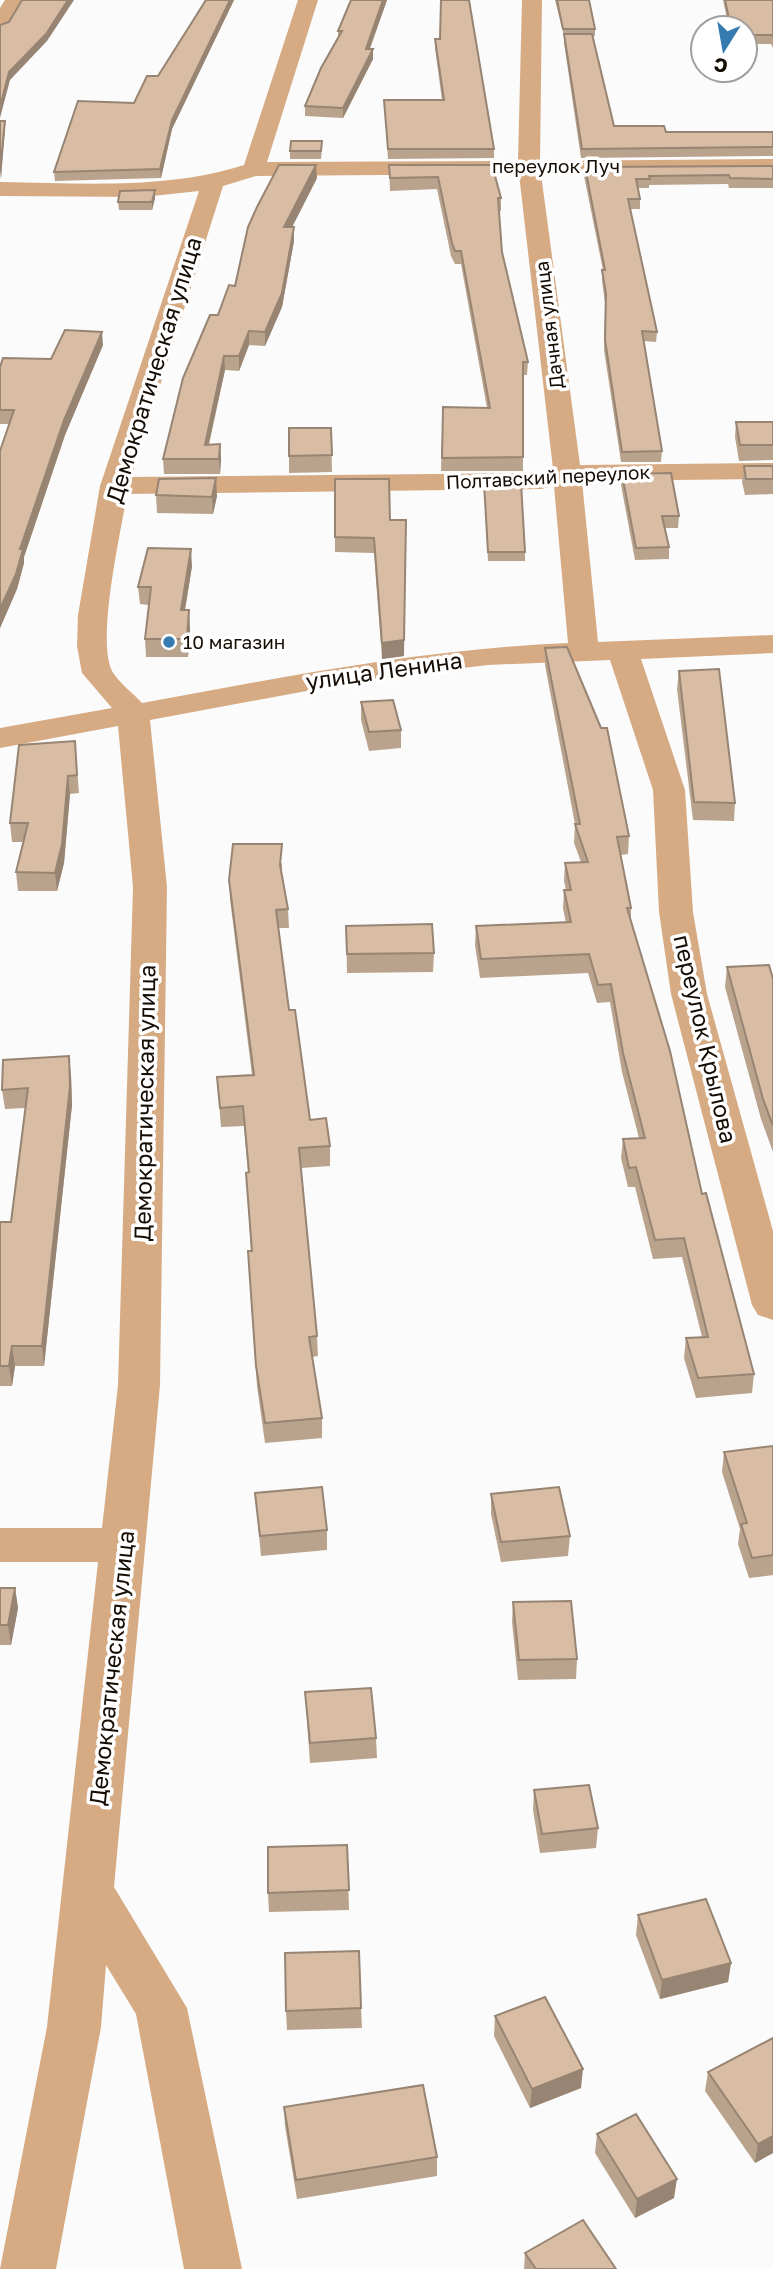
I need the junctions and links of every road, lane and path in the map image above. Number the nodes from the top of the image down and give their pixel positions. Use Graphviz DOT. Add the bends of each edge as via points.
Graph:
graph roads {
  1 [pos="15,0"];
  2 [pos="308,0"];
  3 [pos="532,0"];
  4 [pos="0,24"];
  5 [pos="530,166"];
  6 [pos="773,166"];
  7 [pos="254,169"];
  8 [pos="213,183"];
  9 [pos="0,190"];
  10 [pos="773,471"];
  11 [pos="567,473"];
  12 [pos="114,486"];
  13 [pos="773,644"];
  14 [pos="622,649"];
  15 [pos="584,650"];
  16 [pos="133,712"];
  17 [pos="0,738"];
  18 [pos="773,1305"];
  19 [pos="0,1545"];
  20 [pos="125,1545"];
  21 [pos="88,1891"];
  22 [pos="27,2269"];
  23 [pos="213,2269"];
  1 -- 4 [label="street"];
  2 -- 7 [label="street"];
  3 -- 5 [label="street, Дачная улица"];
  5 -- 6 [label="street, переулок Луч"];
  5 -- 7 [label="street, переулок Луч"];
  5 -- 11 [label="street, Дачная улица"];
  7 -- 8 [label="street"];
  8 -- 9 [label="street" via="143,190"];
  8 -- 12 [label="street, Демократическая улица"];
  10 -- 11 [label="street, Полтавский переулок"];
  11 -- 12 [label="street, Полтавский переулок" via="541,481"];
  11 -- 15 [label="street, Дачная улица"];
  12 -- 16 [label="street, Демократическая улица" via="92,646 97,673"];
  13 -- 14 [label="street, улица Ленина"];
  14 -- 15 [label="street, улица Ленина"];
  14 -- 18 [label="street, переулок Крылова" via="669,790 676,912 689,994"];
  15 -- 16 [label="street, улица Ленина" via="371,670"];
  16 -- 17 [label="street, улица Ленина"];
  16 -- 20 [label="street, Демократическая улица" via="150,887 139,1385"];
  19 -- 20 [label="street"];
  20 -- 21 [label="street, Демократическая улица"];
  21 -- 22 [label="street, Демократическая улица" via="74,2027"];
  21 -- 23 [label="street" via="161,2008"];
}
